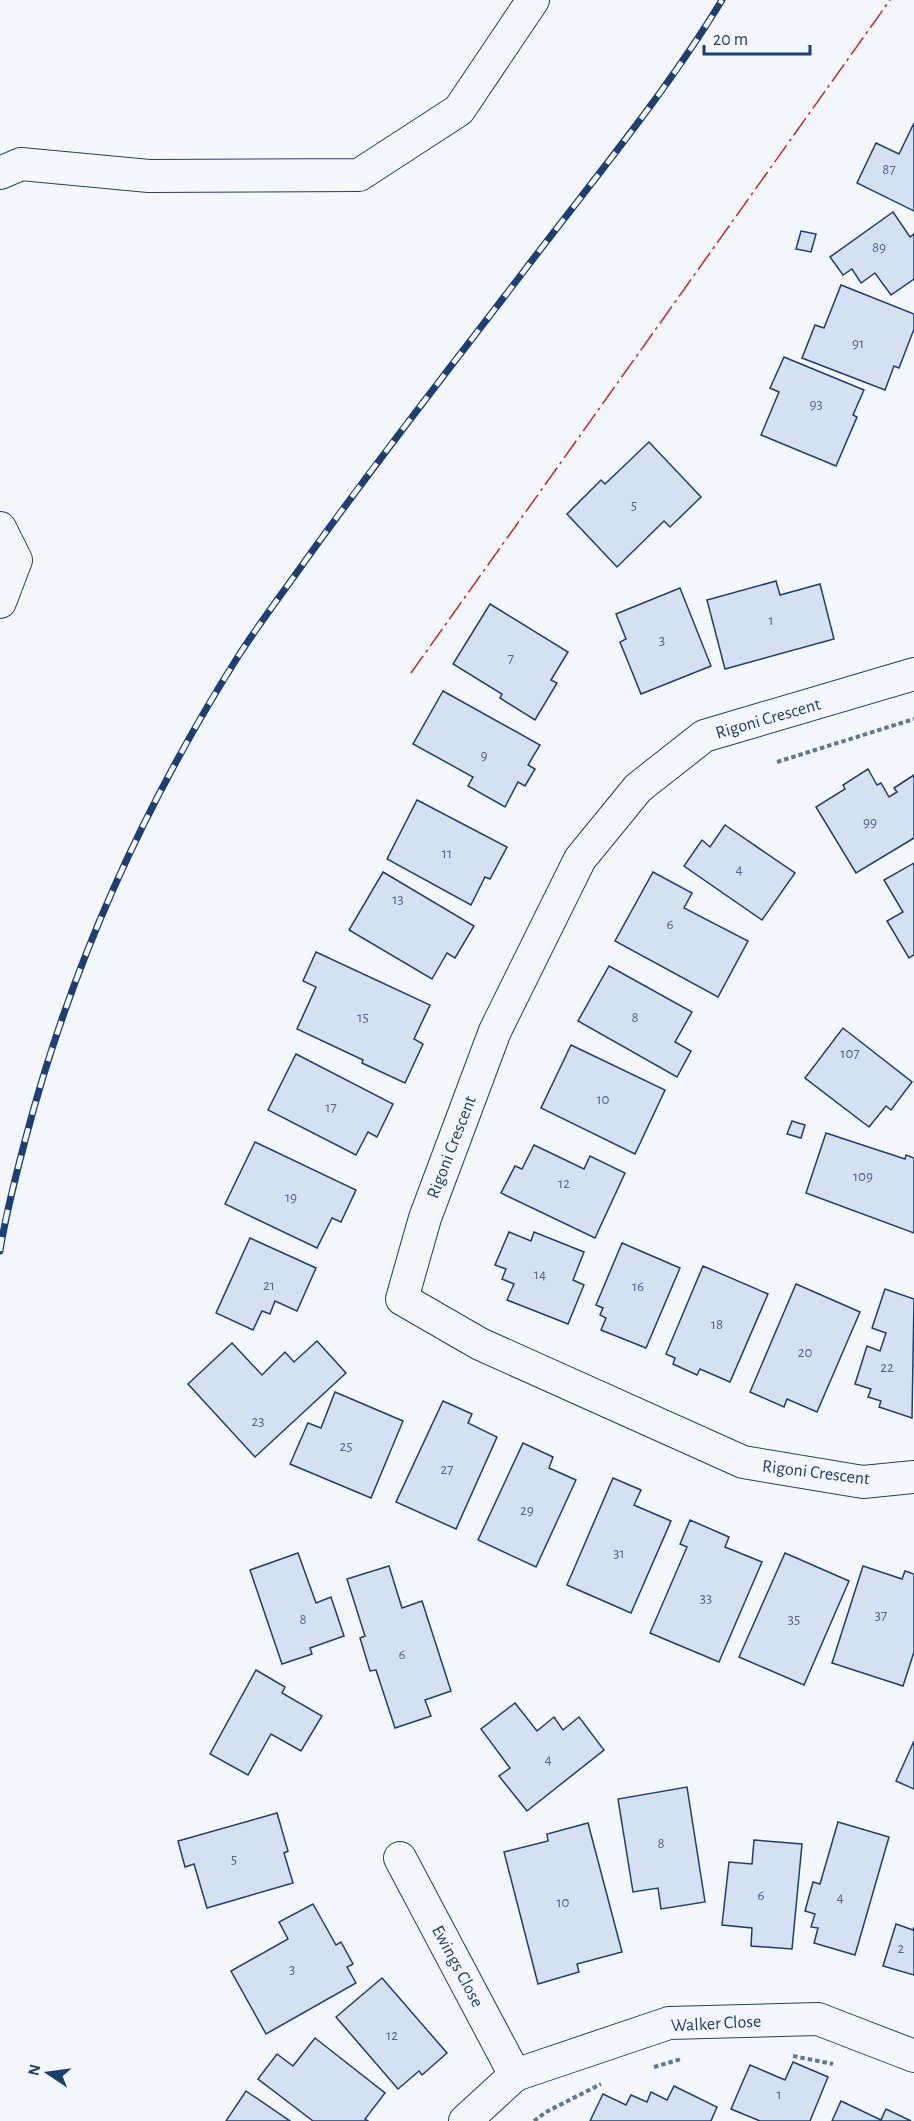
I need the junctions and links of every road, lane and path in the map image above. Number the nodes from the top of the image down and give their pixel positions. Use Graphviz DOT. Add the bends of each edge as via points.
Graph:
graph roads {
  1 [pos="533,0"];
  2 [pos="0,172"];
  3 [pos="0,528"];
  4 [pos="0,602"];
  5 [pos="914,674"];
  6 [pos="914,719"];
  7 [pos="777,762"];
  8 [pos="914,1477"];
  9 [pos="400,1858"];
  10 [pos="782,2055"];
  11 [pos="914,2056"];
  12 [pos="689,2059"];
  13 [pos="838,2064"];
  14 [pos="645,2069"];
  15 [pos="515,2075"];
  16 [pos="611,2079"];
  17 [pos="465,2121"];
  18 [pos="534,2121"];
  1 -- 2 [label="street" via="459,110 359,175 149,176 21,164"];
  3 -- 4 [label="street" via="16,560"];
  5 -- 8 [label="street, Rigoni Crescent" via="704,736 638,788 580,859 495,1031 424,1218 402,1299 480,1344 743,1462 863,1482"];
  6 -- 7 [label="path"];
  9 -- 15 [label="street, Ewings Close"];
  10 -- 13 [label="path"];
  11 -- 15 [label="street, Walker Close" via="818,2019 669,2023"];
  12 -- 14 [label="path"];
  15 -- 17 [label="street, Walker Close"];
  16 -- 18 [label="path"];
}
